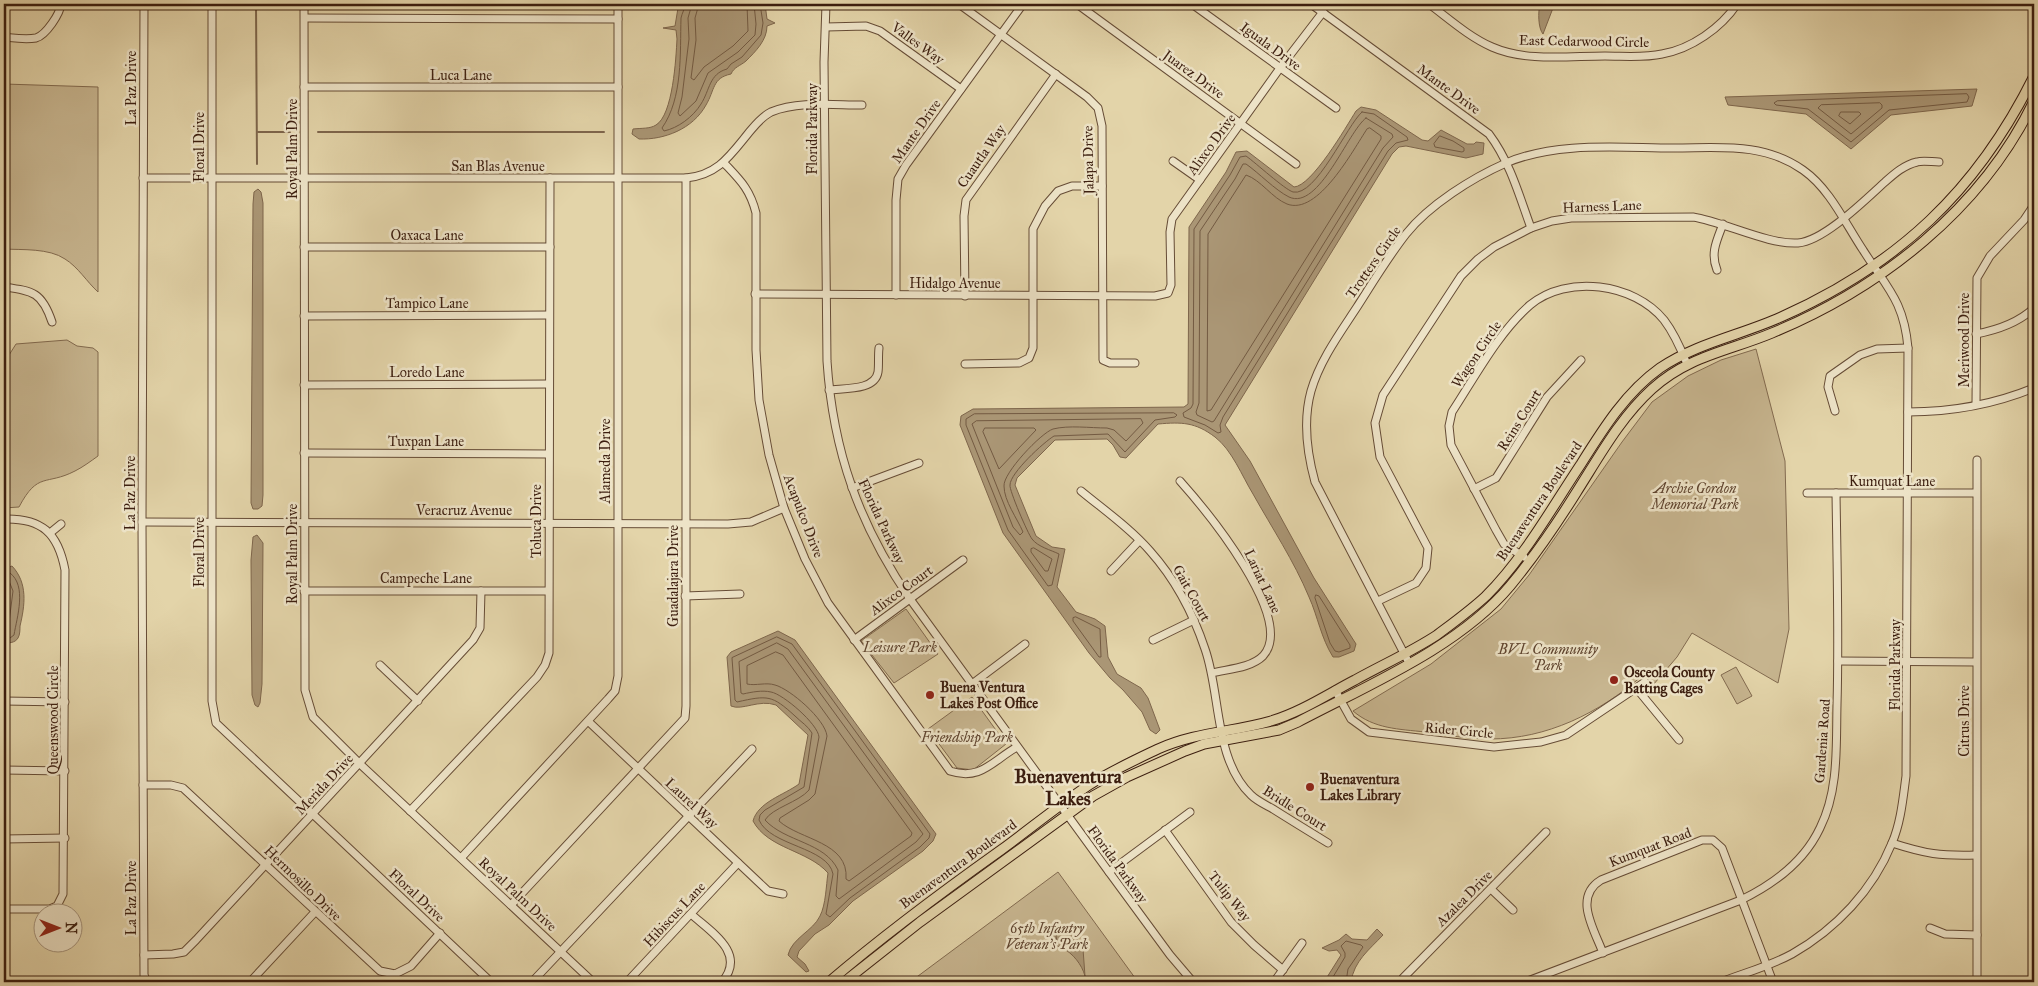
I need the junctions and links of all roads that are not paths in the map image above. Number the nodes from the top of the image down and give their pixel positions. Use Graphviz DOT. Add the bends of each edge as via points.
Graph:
graph roads {
  1 [pos="61,4"];
  2 [pos="144,4"];
  3 [pos="212,4"];
  4 [pos="304,4"];
  5 [pos="618,4"];
  6 [pos="826,4"];
  7 [pos="959,4"];
  8 [pos="1023,4"];
  9 [pos="1076,4"];
  10 [pos="1192,4"];
  11 [pos="1311,4"];
  12 [pos="1429,4"];
  13 [pos="1736,4"];
  14 [pos="1323,12"];
  15 [pos="305,18"];
  16 [pos="618,19"];
  17 [pos="826,27"];
  18 [pos="1001,34"];
  19 [pos="4,37"];
  20 [pos="1280,68"];
  21 [pos="1056,74"];
  22 [pos="2034,76"];
  23 [pos="304,87"];
  24 [pos="618,87"];
  25 [pos="961,90"];
  26 [pos="2020,104"];
  27 [pos="825,105"];
  28 [pos="862,105"];
  29 [pos="2033,106"];
  30 [pos="1336,108"];
  31 [pos="1241,124"];
  32 [pos="1173,161"];
  33 [pos="1940,162"];
  34 [pos="724,163"];
  35 [pos="1507,163"];
  36 [pos="1296,164"];
  37 [pos="143,178"];
  38 [pos="211,178"];
  39 [pos="304,178"];
  40 [pos="550,178"];
  41 [pos="686,178"];
  42 [pos="618,179"];
  43 [pos="1200,180"];
  44 [pos="1102,186"];
  45 [pos="2034,205"];
  46 [pos="1843,219"];
  47 [pos="1723,224"];
  48 [pos="1530,228"];
  49 [pos="304,247"];
  50 [pos="550,247"];
  51 [pos="1874,267"];
  52 [pos="1717,270"];
  53 [pos="1881,276"];
  54 [pos="4,287"];
  55 [pos="755,294"];
  56 [pos="825,295"];
  57 [pos="896,295"];
  58 [pos="1033,295"];
  59 [pos="965,296"];
  60 [pos="1102,296"];
  61 [pos="1155,296"];
  62 [pos="2034,308"];
  63 [pos="304,316"];
  64 [pos="550,316"];
  65 [pos="52,322"];
  66 [pos="1976,334"];
  67 [pos="879,348"];
  68 [pos="1908,348"];
  69 [pos="1683,354"];
  70 [pos="1581,360"];
  71 [pos="1135,363"];
  72 [pos="964,364"];
  73 [pos="1687,364"];
  74 [pos="549,384"];
  75 [pos="304,385"];
  76 [pos="2034,388"];
  77 [pos="828,390"];
  78 [pos="1976,404"];
  79 [pos="1835,411"];
  80 [pos="1908,412"];
  81 [pos="304,453"];
  82 [pos="548,454"];
  83 [pos="1977,460"];
  84 [pos="919,464"];
  85 [pos="1180,481"];
  86 [pos="852,488"];
  87 [pos="1474,489"];
  88 [pos="1081,491"];
  89 [pos="1808,493"];
  90 [pos="1836,493"];
  91 [pos="1976,493"];
  92 [pos="1908,494"];
  93 [pos="784,508"];
  94 [pos="4,518"];
  95 [pos="142,522"];
  96 [pos="212,522"];
  97 [pos="304,522"];
  98 [pos="549,522"];
  99 [pos="618,523"];
  100 [pos="61,524"];
  101 [pos="685,524"];
  102 [pos="50,533"];
  103 [pos="1139,541"];
  104 [pos="1521,555"];
  105 [pos="963,560"];
  106 [pos="1530,561"];
  107 [pos="1111,571"];
  108 [pos="304,590"];
  109 [pos="481,591"];
  110 [pos="548,591"];
  111 [pos="740,594"];
  112 [pos="685,596"];
  113 [pos="910,599"];
  114 [pos="1378,601"];
  115 [pos="1194,620"];
  116 [pos="854,640"];
  117 [pos="1154,640"];
  118 [pos="1026,644"];
  119 [pos="1404,653"];
  120 [pos="1908,660"];
  121 [pos="1838,661"];
  122 [pos="1976,662"];
  123 [pos="1409,663"];
  124 [pos="380,666"];
  125 [pos="1212,673"];
  126 [pos="1646,682"];
  127 [pos="972,684"];
  128 [pos="1637,689"];
  129 [pos="1335,690"];
  130 [pos="1340,700"];
  131 [pos="4,701"];
  132 [pos="418,701"];
  133 [pos="65,702"];
  134 [pos="589,722"];
  135 [pos="1222,730"];
  136 [pos="1679,740"];
  137 [pos="1224,741"];
  138 [pos="1017,747"];
  139 [pos="752,749"];
  140 [pos="360,764"];
  141 [pos="638,769"];
  142 [pos="4,770"];
  143 [pos="65,771"];
  144 [pos="143,785"];
  145 [pos="1061,806"];
  146 [pos="410,811"];
  147 [pos="1190,812"];
  148 [pos="1067,814"];
  149 [pos="313,815"];
  150 [pos="688,816"];
  151 [pos="1165,830"];
  152 [pos="1546,832"];
  153 [pos="4,838"];
  154 [pos="65,838"];
  155 [pos="1328,843"];
  156 [pos="1892,843"];
  157 [pos="1976,855"];
  158 [pos="461,858"];
  159 [pos="738,863"];
  160 [pos="266,865"];
  161 [pos="1109,872"];
  162 [pos="1491,889"];
  163 [pos="783,894"];
  164 [pos="1741,900"];
  165 [pos="58,904"];
  166 [pos="512,905"];
  167 [pos="4,909"];
  168 [pos="32,910"];
  169 [pos="1513,910"];
  170 [pos="315,912"];
  171 [pos="691,914"];
  172 [pos="1930,928"];
  173 [pos="440,933"];
  174 [pos="1977,934"];
  175 [pos="1302,943"];
  176 [pos="561,952"];
  177 [pos="1603,953"];
  178 [pos="144,955"];
  179 [pos="1766,965"];
  180 [pos="1283,970"];
  181 [pos="147,982"];
  182 [pos="250,982"];
  183 [pos="491,982"];
  184 [pos="532,982"];
  185 [pos="593,982"];
  186 [pos="627,982"];
  187 [pos="722,982"];
  188 [pos="828,982"];
  189 [pos="844,982"];
  190 [pos="1193,982"];
  191 [pos="1274,982"];
  192 [pos="1401,982"];
  193 [pos="1525,982"];
  194 [pos="1721,982"];
  195 [pos="1773,982"];
  196 [pos="1977,982"];
  1 -- 19 [label="street" via="54,21 38,37"];
  2 -- 37 [label="street, La Paz Drive"];
  3 -- 38 [label="street, Floral Drive"];
  4 -- 15 [label="street, Royal Palm Drive"];
  5 -- 16 [label="street, Alameda Drive"];
  6 -- 17 [label="street, Florida Parkway"];
  7 -- 18 [label="street, Jalapa Drive"];
  8 -- 18 [label="street, Mante Drive"];
  9 -- 31 [label="street, Juarez Drive"];
  10 -- 20 [label="street, Iguala Drive"];
  11 -- 14 [label="street, Mante Drive"];
  12 -- 13 [label="street, East Cedarwood Circle" via="1492,47 1520,55 1577,56 1663,54 1713,30"];
  14 -- 20 [label="street, Alixco Drive"];
  14 -- 35 [label="street, Mante Drive" via="1489,134 1502,150"];
  15 -- 16 [label="street"];
  15 -- 23 [label="street, Royal Palm Drive"];
  16 -- 24 [label="street, Alameda Drive"];
  17 -- 25 [label="street, Valles Way" via="866,26 880,31"];
  17 -- 27 [label="street, Florida Parkway"];
  18 -- 21 [label="street, Jalapa Drive"];
  18 -- 25 [label="street, Mante Drive"];
  20 -- 30 [label="street, Iguala Drive"];
  20 -- 31 [label="street, Alixco Drive"];
  21 -- 44 [label="street, Jalapa Drive" via="1098,108 1102,126"];
  21 -- 59 [label="street, Cuautla Way" via="966,200"];
  22 -- 26 [label="main road, Buenaventura Boulevard"];
  23 -- 24 [label="street, Luca Lane"];
  23 -- 39 [label="street, Royal Palm Drive"];
  24 -- 42 [label="street, Alameda Drive"];
  25 -- 57 [label="street, Mante Drive" via="898,178"];
  26 -- 29 [label="street"];
  26 -- 51 [label="main road, Buenaventura Boulevard" via="1993,148 1954,197 1907,242"];
  27 -- 28 [label="street, San Blas Avenue"];
  27 -- 34 [label="street, San Blas Avenue" via="793,106 769,113"];
  27 -- 56 [label="street, Florida Parkway"];
  29 -- 53 [label="main road, Buenaventura Boulevard" via="2002,154 1965,200 1937,229"];
  31 -- 36 [label="street, Juarez Drive"];
  31 -- 43 [label="street, Alixco Drive"];
  32 -- 43 [label="street"];
  33 -- 46 [label="street, Harness Lane" via="1917,162 1900,169"];
  34 -- 41 [label="street, San Blas Avenue" via="701,177"];
  34 -- 55 [label="street, Acapulco Drive" via="753,198 756,213"];
  35 -- 46 [label="street, Trotters Circle" via="1547,152 1582,148 1748,148 1778,156 1804,171 1826,192"];
  35 -- 48 [label="street, Mante Drive"];
  35 -- 114 [label="street, Trotters Circle" via="1446,196 1407,233 1328,352 1311,392 1307,436 1308,457 1315,482"];
  37 -- 38 [label="street, San Blas Avenue"];
  37 -- 95 [label="street, La Paz Drive"];
  38 -- 39 [label="street, San Blas Avenue"];
  38 -- 96 [label="street, Floral Drive"];
  39 -- 40 [label="street, San Blas Avenue"];
  39 -- 49 [label="street, Royal Palm Drive"];
  40 -- 42 [label="street, San Blas Avenue"];
  40 -- 50 [label="street, Toluca Drive"];
  41 -- 42 [label="street, San Blas Avenue"];
  41 -- 101 [label="street, Guadalajara Drive"];
  42 -- 99 [label="street, Alameda Drive"];
  43 -- 61 [label="street, Alixco Drive" via="1172,219 1171,285 1168,293"];
  44 -- 58 [label="street" via="1072,186 1058,191 1045,206 1033,229"];
  44 -- 60 [label="street, Jalapa Drive"];
  45 -- 66 [label="street, Meriwood Drive" via="1990,256 1977,278"];
  46 -- 47 [label="street, Harness Lane" via="1810,240 1798,243 1783,242"];
  46 -- 51 [label="street, Trotters Circle"];
  47 -- 48 [label="street, Harness Lane" via="1679,217 1571,218"];
  47 -- 52 [label="street" via="1713,252"];
  48 -- 114 [label="street, Harness Lane" via="1494,247 1461,276 1383,395 1375,423 1380,457 1428,548 1426,568 1416,583"];
  49 -- 50 [label="street, Oaxaca Lane"];
  49 -- 63 [label="street, Royal Palm Drive"];
  50 -- 64 [label="street, Toluca Drive"];
  51 -- 53 [label="street, Florida Parkway"];
  51 -- 69 [label="main road, Buenaventura Boulevard" via="1816,302"];
  53 -- 68 [label="street, Florida Parkway" via="1903,315"];
  53 -- 73 [label="main road, Buenaventura Boulevard" via="1820,311 1770,334"];
  54 -- 65 [label="street" via="36,296 46,305"];
  55 -- 56 [label="street, Hidalgo Avenue"];
  55 -- 93 [label="street, Acapulco Drive" via="759,400 769,455"];
  56 -- 57 [label="street, Hidalgo Avenue"];
  56 -- 77 [label="street, Florida Parkway"];
  57 -- 59 [label="street, Hidalgo Avenue"];
  58 -- 59 [label="street, Hidalgo Avenue"];
  58 -- 60 [label="street, Hidalgo Avenue"];
  58 -- 72 [label="street" via="1033,348 1029,358 1019,363"];
  60 -- 61 [label="street, Hidalgo Avenue"];
  60 -- 71 [label="street, Jalapa Drive" via="1103,360"];
  62 -- 66 [label="street" via="2026,316 1996,331"];
  63 -- 64 [label="street, Tampico Lane"];
  63 -- 75 [label="street, Royal Palm Drive"];
  64 -- 74 [label="street, Toluca Drive"];
  66 -- 78 [label="street, Meriwood Drive"];
  67 -- 77 [label="street" via="878,374 874,382"];
  68 -- 79 [label="street" via="1877,349 1860,355 1830,376 1828,387"];
  68 -- 80 [label="street, Florida Parkway"];
  69 -- 73 [label="street, Wagon Circle"];
  69 -- 87 [label="street, Wagon Circle" via="1663,319 1647,304 1623,292 1588,285 1566,288 1531,304 1509,327 1452,412 1448,426 1451,445"];
  69 -- 104 [label="main road, Buenaventura Boulevard" via="1658,369 1623,402"];
  70 -- 87 [label="street, Reins Court" via="1547,397 1496,478"];
  73 -- 106 [label="main road, Buenaventura Boulevard" via="1665,378 1630,411"];
  74 -- 75 [label="street, Loredo Lane"];
  74 -- 82 [label="street, Toluca Drive"];
  75 -- 81 [label="street, Royal Palm Drive"];
  76 -- 78 [label="street" via="2008,399"];
  77 -- 86 [label="street, Florida Parkway" via="836,434"];
  78 -- 80 [label="street" via="1931,412"];
  80 -- 92 [label="street, Florida Parkway"];
  81 -- 82 [label="street, Tuxpan Lane"];
  81 -- 97 [label="street, Royal Palm Drive"];
  82 -- 98 [label="street, Toluca Drive"];
  83 -- 91 [label="street, Citrus Drive"];
  84 -- 86 [label="street"];
  85 -- 125 [label="street, Lariat Lane" via="1206,510 1242,562 1269,618 1271,636 1264,655 1252,664"];
  86 -- 113 [label="street, Florida Parkway" via="886,563"];
  87 -- 104 [label="street, Wagon Circle" via="1504,544"];
  88 -- 103 [label="street, Gait Court"];
  89 -- 90 [label="street, Kumquat Lane"];
  90 -- 92 [label="street, Kumquat Lane"];
  90 -- 121 [label="street, Gardenia Road"];
  91 -- 92 [label="street, Kumquat Lane"];
  91 -- 122 [label="street, Citrus Drive"];
  92 -- 120 [label="street, Florida Parkway"];
  93 -- 101 [label="street, Veracruz Avenue" via="751,522"];
  93 -- 116 [label="street, Acapulco Drive" via="805,560"];
  94 -- 102 [label="street" via="20,518"];
  95 -- 96 [label="street, Veracruz Avenue"];
  95 -- 144 [label="street, La Paz Drive"];
  96 -- 97 [label="street, Veracruz Avenue"];
  96 -- 149 [label="street, Floral Drive" via="212,701 216,723"];
  97 -- 98 [label="street, Veracruz Avenue"];
  97 -- 108 [label="street, Royal Palm Drive"];
  98 -- 99 [label="street, Veracruz Avenue"];
  98 -- 110 [label="street, Toluca Drive"];
  99 -- 101 [label="street, Veracruz Avenue"];
  99 -- 134 [label="street, Alameda Drive" via="618,676 615,691"];
  100 -- 102 [label="street"];
  101 -- 112 [label="street, Guadalajara Drive"];
  102 -- 133 [label="street, Queenswood Circle" via="62,552 65,570"];
  103 -- 107 [label="street"];
  103 -- 115 [label="street, Gait Court" via="1174,581"];
  104 -- 106 [label="street, Wagon Circle"];
  104 -- 119 [label="main road, Buenaventura Boulevard" via="1485,597 1434,636"];
  105 -- 113 [label="street, Alixco Court"];
  106 -- 123 [label="main road, Buenaventura Boulevard" via="1508,588 1470,624"];
  108 -- 109 [label="street, Campeche Lane"];
  108 -- 140 [label="street, Royal Palm Drive" via="305,690 313,716"];
  109 -- 110 [label="street, Campeche Lane"];
  109 -- 132 [label="street, Merida Drive" via="480,628"];
  110 -- 146 [label="street, Toluca Drive" via="549,653 545,665"];
  111 -- 112 [label="street"];
  112 -- 141 [label="street, Guadalajara Drive" via="684,718"];
  113 -- 116 [label="street, Alixco Court"];
  113 -- 127 [label="street, Florida Parkway"];
  114 -- 119 [label="street, Trotters Circle"];
  115 -- 117 [label="street"];
  115 -- 125 [label="street, Gait Court"];
  116 -- 138 [label="street, Acapulco Drive" via="950,771 961,775 979,773"];
  118 -- 127 [label="street"];
  119 -- 123 [label="street, Trotters Circle"];
  119 -- 129 [label="main road, Buenaventura Boulevard"];
  120 -- 121 [label="street"];
  120 -- 122 [label="street"];
  120 -- 156 [label="street, Florida Parkway" via="1906,776"];
  121 -- 164 [label="street, Gardenia Road" via="1836,770 1820,828 1802,856 1787,871 1760,891"];
  122 -- 157 [label="street, Citrus Drive"];
  123 -- 130 [label="main road, Buenaventura Boulevard"];
  124 -- 132 [label="street"];
  125 -- 135 [label="street, Gait Court"];
  126 -- 128 [label="street, Rider Circle"];
  127 -- 138 [label="street, Florida Parkway"];
  128 -- 130 [label="street, Rider Circle" via="1566,735 1540,742 1494,747 1369,732 1351,719"];
  128 -- 136 [label="street"];
  129 -- 130 [label="street, Rider Circle"];
  129 -- 135 [label="main road, Buenaventura Boulevard" via="1275,720"];
  130 -- 137 [label="main road, Buenaventura Boulevard" via="1279,730"];
  131 -- 133 [label="street"];
  132 -- 140 [label="street, Merida Drive"];
  133 -- 143 [label="street, Queenswood Circle"];
  134 -- 141 [label="street, Laurel Way"];
  134 -- 158 [label="street, Alameda Drive"];
  135 -- 137 [label="street, Gait Court"];
  135 -- 145 [label="main road, Buenaventura Boulevard" via="1161,748 1090,785"];
  137 -- 148 [label="main road, Buenaventura Boulevard" via="1204,744 1163,759 1093,796"];
  137 -- 155 [label="street, Bridle Court" via="1235,774 1251,796"];
  138 -- 145 [label="street, Florida Parkway"];
  139 -- 150 [label="street"];
  140 -- 146 [label="street, Royal Palm Drive"];
  140 -- 149 [label="street, Merida Drive"];
  141 -- 150 [label="street, Laurel Way"];
  141 -- 166 [label="street, Guadalajara Drive"];
  142 -- 143 [label="street"];
  143 -- 154 [label="street, Queenswood Circle"];
  144 -- 160 [label="street, Hermosillo Drive" via="171,784 183,788"];
  144 -- 178 [label="street, La Paz Drive"];
  145 -- 148 [label="street, Florida Parkway"];
  145 -- 188 [label="main road, Buenaventura Boulevard" via="900,924"];
  146 -- 158 [label="street, Royal Palm Drive"];
  147 -- 151 [label="street"];
  148 -- 161 [label="street, Florida Parkway"];
  148 -- 189 [label="main road, Buenaventura Boulevard"];
  149 -- 160 [label="street, Merida Drive"];
  149 -- 173 [label="street, Floral Drive"];
  150 -- 159 [label="street, Laurel Way"];
  150 -- 176 [label="street"];
  151 -- 161 [label="street"];
  151 -- 180 [label="street, Tulip Way" via="1231,922"];
  152 -- 162 [label="street, Azalea Drive"];
  153 -- 154 [label="street"];
  154 -- 165 [label="street, Queenswood Circle" via="63,894"];
  156 -- 157 [label="street" via="1935,855"];
  156 -- 179 [label="street, Florida Parkway" via="1878,872 1836,923 1816,939"];
  157 -- 174 [label="street, Citrus Drive"];
  158 -- 166 [label="street, Royal Palm Drive"];
  159 -- 163 [label="street, Laurel Way" via="768,891"];
  159 -- 171 [label="street, Hibiscus Lane"];
  160 -- 170 [label="street, Hermosillo Drive"];
  160 -- 178 [label="street, Merida Drive" via="184,952"];
  161 -- 190 [label="street, Florida Parkway"];
  162 -- 169 [label="street"];
  162 -- 192 [label="street, Azalea Drive"];
  164 -- 177 [label="street, Gardenia Road"];
  164 -- 177 [label="street, Kumquat Road" via="1722,848 1713,840 1702,840 1592,886 1586,898 1587,912"];
  164 -- 179 [label="street, Kumquat Road"];
  166 -- 176 [label="street, Royal Palm Drive"];
  167 -- 168 [label="street, Queenswood Circle"];
  170 -- 173 [label="street, Hermosillo Drive" via="380,971 395,974 411,966"];
  170 -- 182 [label="street"];
  171 -- 186 [label="street, Hibiscus Lane"];
  171 -- 187 [label="street" via="730,953 729,971"];
  172 -- 174 [label="street" via="1945,934"];
  173 -- 183 [label="street, Floral Drive"];
  174 -- 196 [label="street, Citrus Drive"];
  175 -- 180 [label="street"];
  176 -- 184 [label="street"];
  176 -- 185 [label="street, Royal Palm Drive"];
  177 -- 193 [label="street, Gardenia Road"];
  178 -- 181 [label="street, La Paz Drive"];
  179 -- 194 [label="street, Florida Parkway"];
  179 -- 195 [label="street, Kumquat Road"];
  180 -- 191 [label="street"];
}
